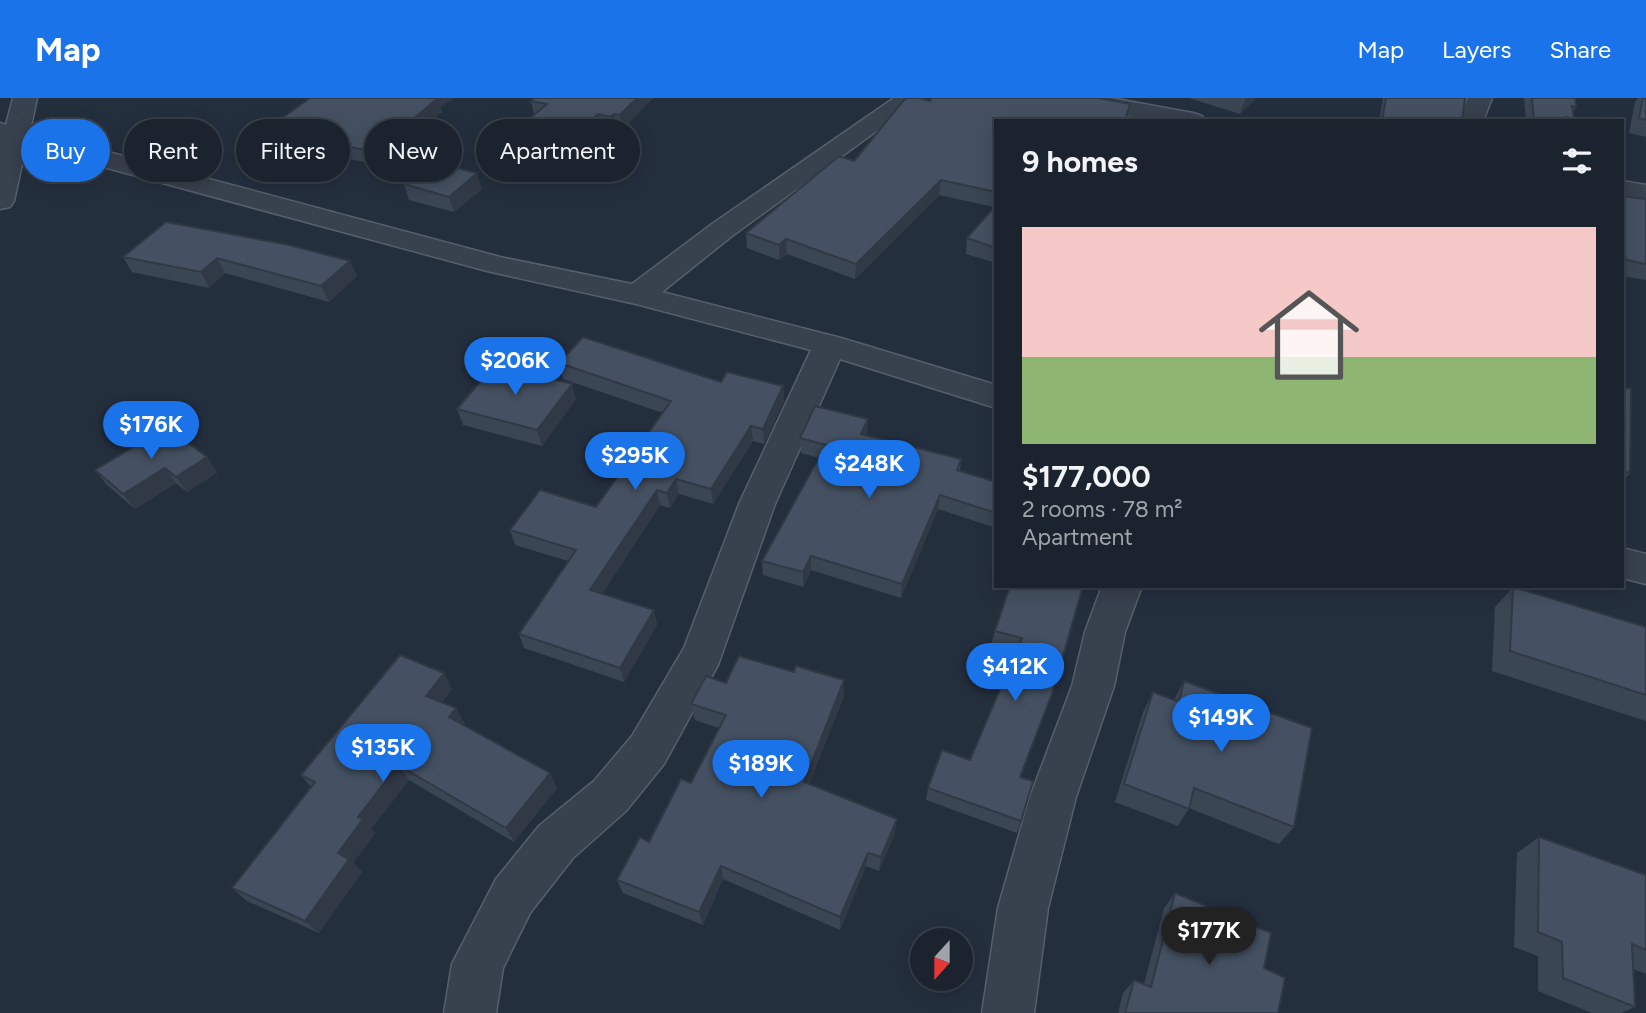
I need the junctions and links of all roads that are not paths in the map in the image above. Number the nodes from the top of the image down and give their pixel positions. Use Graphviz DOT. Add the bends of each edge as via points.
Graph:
graph roads {
  1 [pos="25,98"];
  2 [pos="910,98"];
  3 [pos="1072,98"];
  4 [pos="1480,98"];
  5 [pos="1182,119"];
  6 [pos="1471,119"];
  7 [pos="9,133"];
  8 [pos="1624,190"];
  9 [pos="1646,193"];
  10 [pos="0,201"];
  11 [pos="638,295"];
  12 [pos="830,345"];
  13 [pos="994,396"];
  14 [pos="1624,564"];
  15 [pos="1646,569"];
  16 [pos="1121,588"];
  17 [pos="470,1013"];
  18 [pos="1008,1013"];
  1 -- 7 [label="street"];
  2 -- 11 [label="street"];
  3 -- 5 [label="street"];
  4 -- 6 [label="street"];
  7 -- 10 [label="street"];
  7 -- 11 [label="street" via="497,265"];
  8 -- 9 [label="street"];
  11 -- 12 [label="street"];
  12 -- 13 [label="street"];
  12 -- 17 [label="street" via="757,504 703,653 648,750 610,796 556,842 513,896 478,964"];
  14 -- 15 [label="street"];
  16 -- 18 [label="street" via="1023,908"];
}
